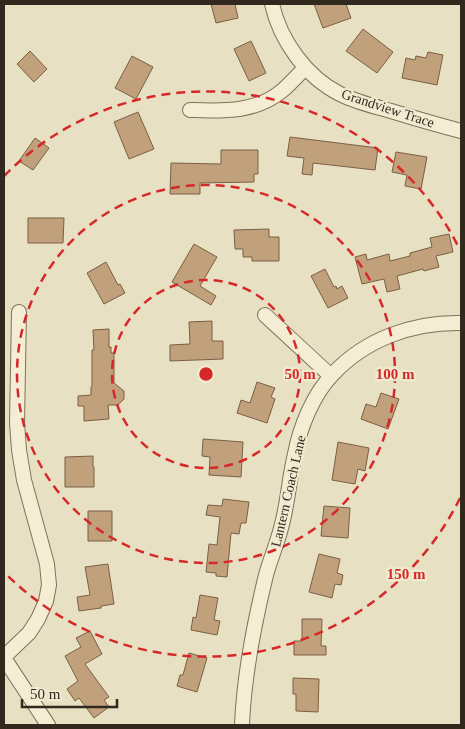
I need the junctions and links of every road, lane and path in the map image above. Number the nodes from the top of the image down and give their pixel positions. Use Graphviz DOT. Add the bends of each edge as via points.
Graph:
graph roads {
  1 [pos="272,4"];
  2 [pos="306,68"];
  3 [pos="190,110"];
  4 [pos="461,132"];
  5 [pos="19,312"];
  6 [pos="266,316"];
  7 [pos="461,323"];
  8 [pos="331,376"];
  9 [pos="4,658"];
  10 [pos="48,725"];
  11 [pos="242,725"];
  1 -- 2 [label="street, Grandview Trace" via="281,31"];
  2 -- 3 [label="street" via="283,90 261,104 243,109"];
  2 -- 4 [label="street, Grandview Trace" via="338,93"];
  5 -- 9 [label="street" via="19,450 24,480 48,564 49,585 38,619"];
  6 -- 8 [label="street"];
  7 -- 8 [label="street, Lantern Coach Lane" via="426,324 384,338 364,348"];
  8 -- 11 [label="street, Lantern Coach Lane" via="312,405 295,453 282,527 258,612"];
  9 -- 10 [label="street"];
}
